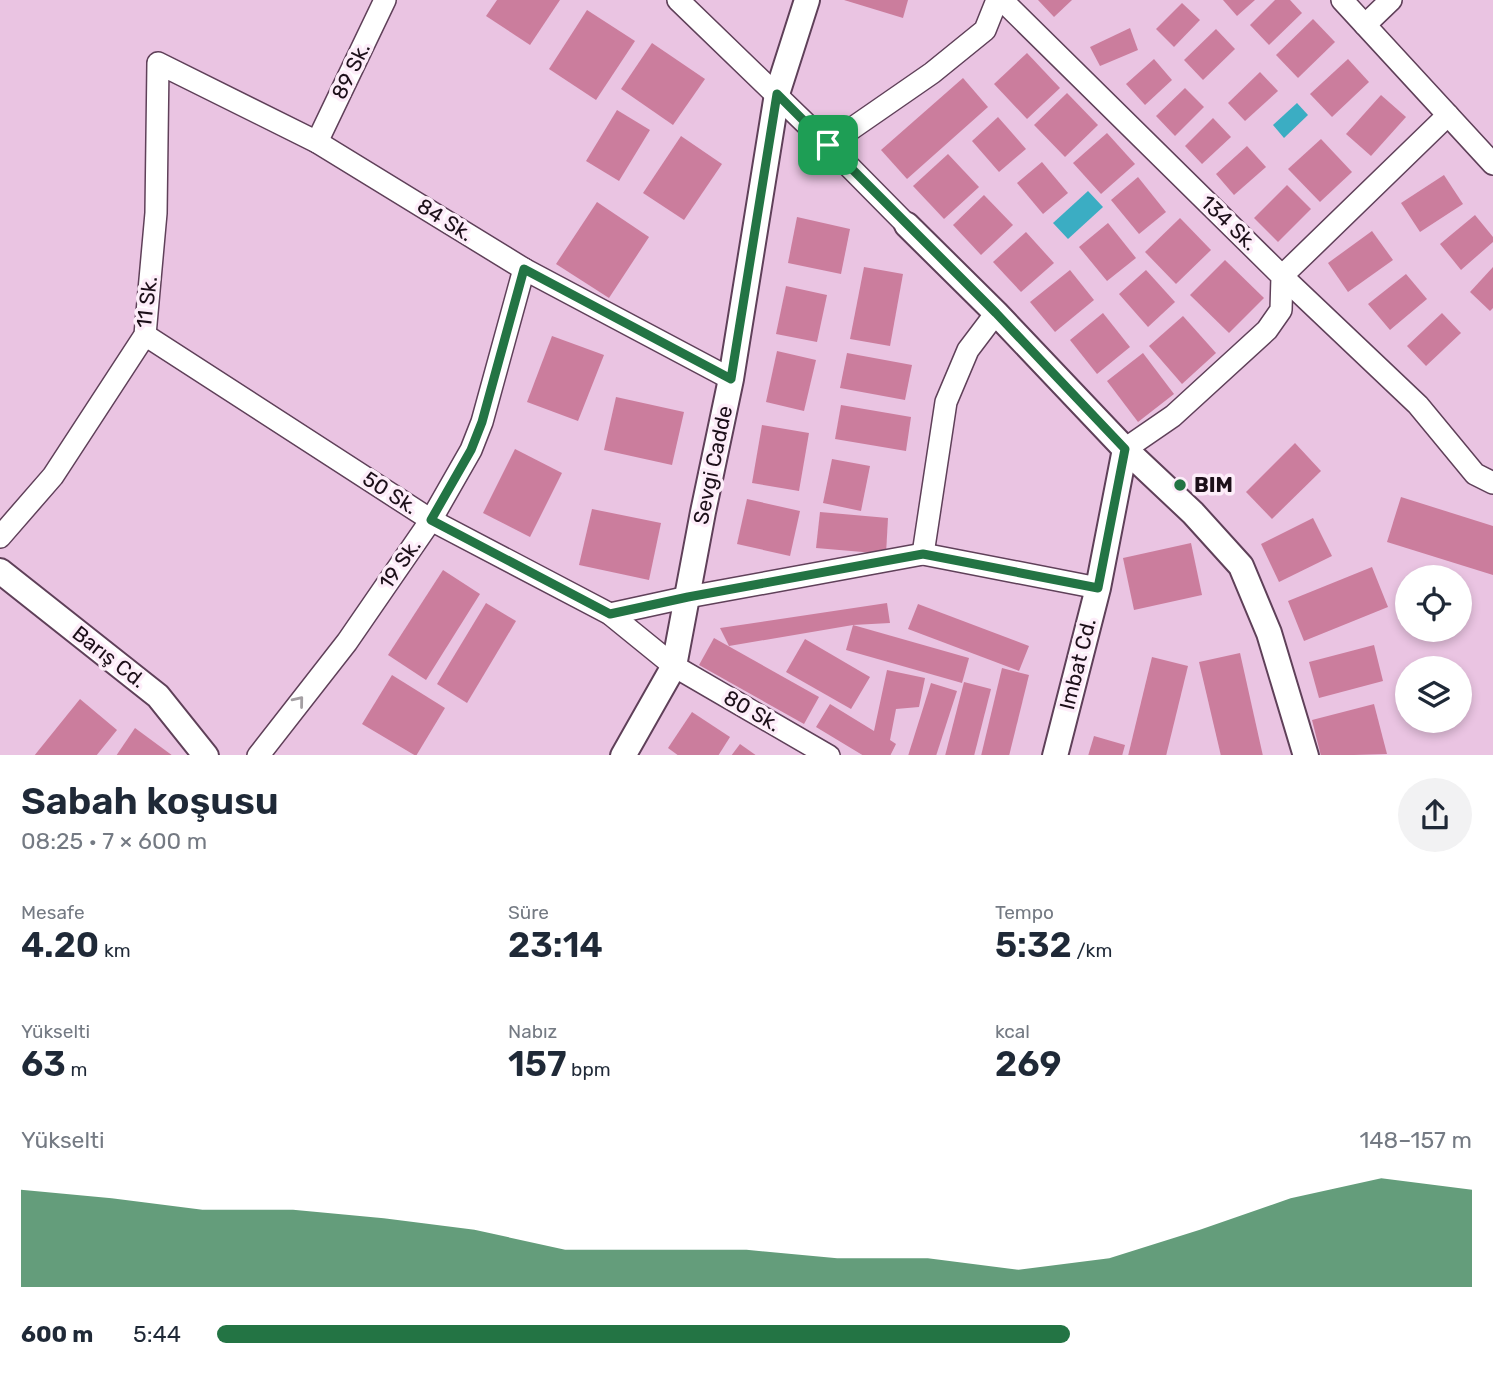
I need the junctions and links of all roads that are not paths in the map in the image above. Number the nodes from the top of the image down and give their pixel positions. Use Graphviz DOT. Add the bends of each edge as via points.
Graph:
graph roads {
  1 [pos="385,0"];
  2 [pos="678,0"];
  3 [pos="807,0"];
  4 [pos="999,0"];
  5 [pos="1342,0"];
  6 [pos="1391,0"];
  7 [pos="1365,25"];
  8 [pos="158,64"];
  9 [pos="777,94"];
  10 [pos="1448,115"];
  11 [pos="317,142"];
  12 [pos="828,145"];
  13 [pos="1493,164"];
  14 [pos="907,225"];
  15 [pos="524,269"];
  16 [pos="1283,276"];
  17 [pos="996,313"];
  18 [pos="145,335"];
  19 [pos="731,379"];
  20 [pos="1125,449"];
  21 [pos="1493,483"];
  22 [pos="431,520"];
  23 [pos="0,537"];
  24 [pos="923,554"];
  25 [pos="0,571"];
  26 [pos="1098,588"];
  27 [pos="688,597"];
  28 [pos="610,614"];
  29 [pos="674,666"];
  30 [pos="206,755"];
  31 [pos="258,755"];
  32 [pos="623,755"];
  33 [pos="829,755"];
  34 [pos="1055,755"];
  35 [pos="1306,755"];
  1 -- 11 [label="street, 89 Sk."];
  2 -- 9 [label="street"];
  3 -- 9 [label="street, Sevgi Cadde"];
  4 -- 12 [label="street, 134 Sk." via="985,30"];
  4 -- 16 [label="street, 134 Sk."];
  5 -- 7 [label="street"];
  6 -- 7 [label="street"];
  7 -- 10 [label="street"];
  8 -- 11 [label="street, 84 Sk."];
  8 -- 18 [label="street, 11 Sk." via="156,212"];
  9 -- 12 [label="street"];
  9 -- 19 [label="street, Sevgi Cadde"];
  10 -- 13 [label="street"];
  10 -- 16 [label="street"];
  11 -- 15 [label="street, 84 Sk."];
  12 -- 14 [label="street"];
  14 -- 17 [label="street"];
  15 -- 19 [label="street, 84 Sk."];
  15 -- 22 [label="street, 19 Sk." via="482,422"];
  16 -- 20 [label="street" via="1281,310 1267,330 1173,416"];
  16 -- 21 [label="street, 134 Sk." via="1418,405 1475,474"];
  17 -- 20 [label="street"];
  17 -- 24 [label="street" via="968,350 946,402"];
  18 -- 22 [label="street, 50 Sk."];
  18 -- 23 [label="street, 11 Sk." via="53,475"];
  19 -- 27 [label="street, Sevgi Cadde"];
  20 -- 26 [label="street, Imbat Cd."];
  20 -- 35 [label="street" via="1241,566 1269,633"];
  22 -- 28 [label="street, 50 Sk."];
  31 -- 22 [label="street, 19 Sk., one-way" via="347,642"];
  24 -- 26 [label="street"];
  24 -- 27 [label="street"];
  25 -- 30 [label="street, Barış Cd." via="158,696"];
  26 -- 34 [label="street, Imbat Cd."];
  27 -- 28 [label="street"];
  27 -- 29 [label="street, Sevgi Cadde"];
  28 -- 29 [label="street, 50 Sk."];
  29 -- 32 [label="street, Sevgi Cadde"];
  29 -- 33 [label="street, 80 Sk."];
}
